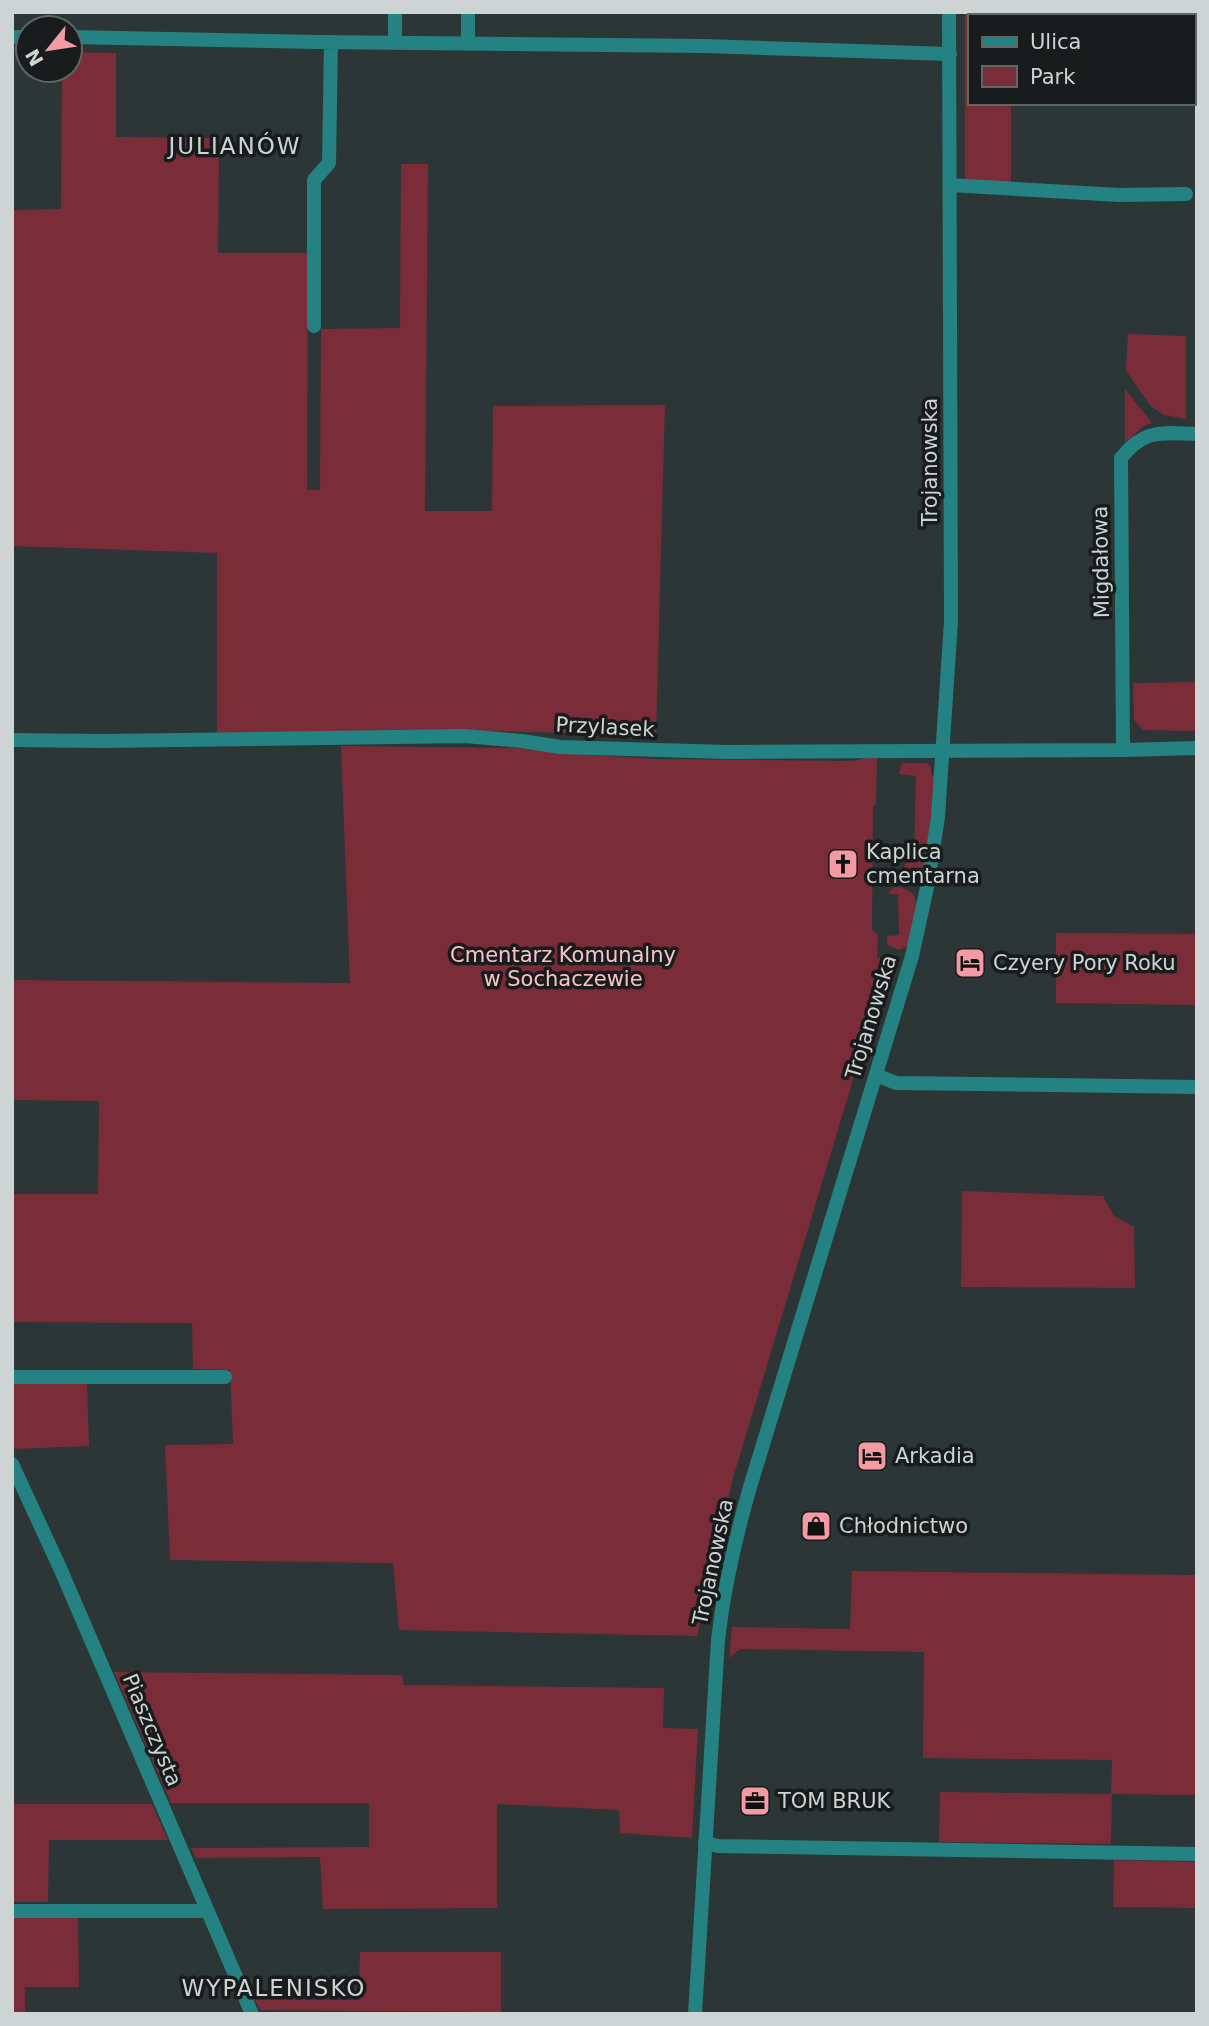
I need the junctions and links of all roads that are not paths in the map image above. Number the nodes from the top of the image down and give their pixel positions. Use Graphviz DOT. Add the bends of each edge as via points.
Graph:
graph roads {
  1 [pos="395,12"];
  2 [pos="468,12"];
  3 [pos="949,12"];
  4 [pos="84,37"];
  5 [pos="331,42"];
  6 [pos="395,43"];
  7 [pos="468,44"];
  8 [pos="950,54"];
  9 [pos="950,185"];
  10 [pos="1186,194"];
  11 [pos="314,326"];
  12 [pos="1197,434"];
  13 [pos="12,740"];
  14 [pos="1197,748"];
  15 [pos="1124,750"];
  16 [pos="943,751"];
  17 [pos="876,1075"];
  18 [pos="1197,1087"];
  19 [pos="12,1377"];
  20 [pos="225,1377"];
  21 [pos="12,1464"];
  22 [pos="705,1843"];
  23 [pos="1197,1854"];
  24 [pos="12,1911"];
  25 [pos="208,1911"];
  26 [pos="251,2014"];
  27 [pos="695,2014"];
  1 -- 6 [label="street"];
  2 -- 7 [label="street"];
  3 -- 8 [label="street, Trojanowska"];
  4 -- 5 [label="street"];
  5 -- 6 [label="street"];
  5 -- 11 [label="street" via="329,163 314,180"];
  6 -- 7 [label="street"];
  7 -- 8 [label="street"];
  8 -- 9 [label="street, Trojanowska"];
  9 -- 10 [label="street" via="1119,195"];
  9 -- 16 [label="street, Trojanowska" via="951,621"];
  12 -- 15 [label="street, Migdałowa" via="1156,433 1132,444 1121,458"];
  13 -- 16 [label="street, Przylasek" via="465,736 587,748"];
  14 -- 15 [label="street, Przylasek"];
  15 -- 16 [label="street, Przylasek"];
  16 -- 17 [label="street, Trojanowska" via="928,883 912,956"];
  17 -- 18 [label="street" via="896,1083"];
  17 -- 22 [label="street, Trojanowska" via="735,1539 718,1640"];
  19 -- 20 [label="street"];
  21 -- 25 [label="street, Piaszczysta"];
  22 -- 23 [label="street"];
  22 -- 27 [label="street, Trojanowska"];
  24 -- 25 [label="street"];
  25 -- 26 [label="street, Piaszczysta"];
}
